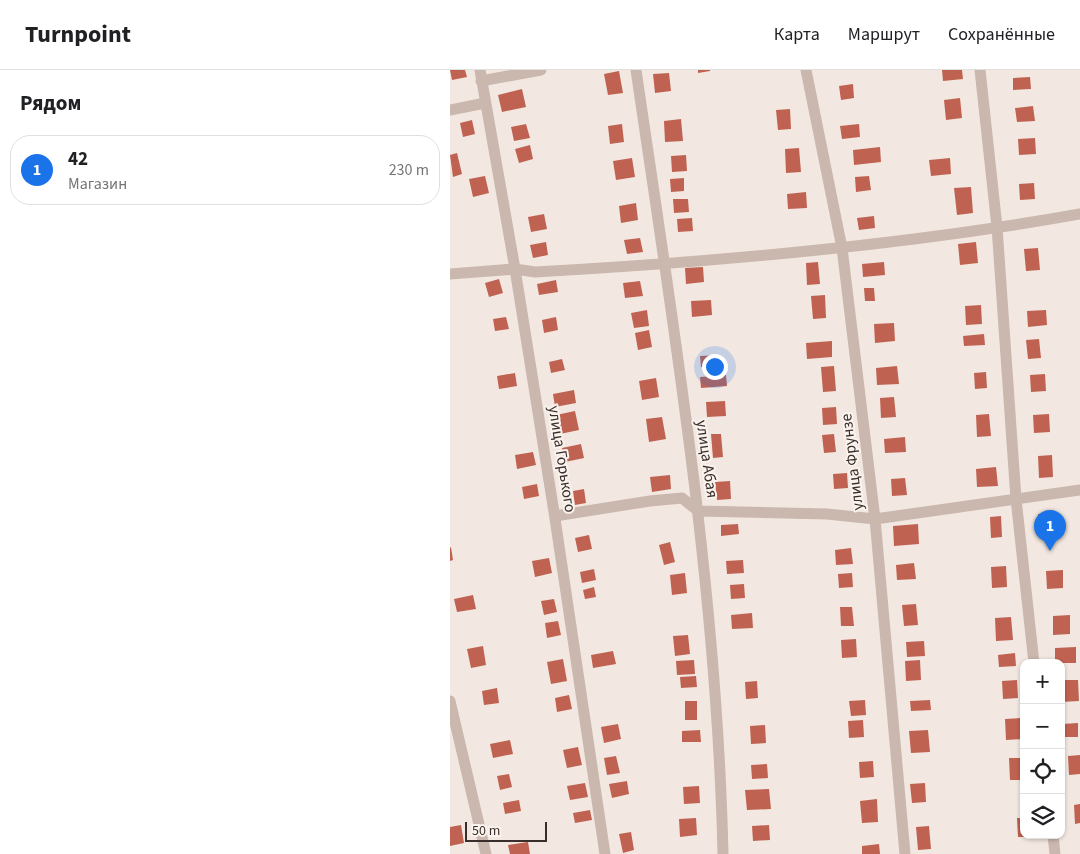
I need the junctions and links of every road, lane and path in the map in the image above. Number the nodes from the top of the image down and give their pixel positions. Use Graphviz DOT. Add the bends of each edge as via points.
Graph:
graph roads {
  1 [pos="541,70"];
  2 [pos="636,70"];
  3 [pos="806,70"];
  4 [pos="980,70"];
  5 [pos="480,76"];
  6 [pos="485,103"];
  7 [pos="450,110"];
  8 [pos="1080,214"];
  9 [pos="997,227"];
  10 [pos="842,248"];
  11 [pos="665,265"];
  12 [pos="515,268"];
  13 [pos="450,274"];
  14 [pos="1080,490"];
  15 [pos="1016,499"];
  16 [pos="698,512"];
  17 [pos="555,516"];
  18 [pos="875,519"];
  19 [pos="1034,659"];
  20 [pos="450,701"];
  21 [pos="1053,839"];
  22 [pos="486,854"];
  23 [pos="605,854"];
  24 [pos="723,854"];
  25 [pos="905,854"];
  26 [pos="1055,854"];
  1 -- 5 [label="street"];
  2 -- 11 [label="street, улица Абая"];
  3 -- 10 [label="street, улица Фрунзе"];
  4 -- 9 [label="street"];
  5 -- 6 [label="street, улица Горького"];
  6 -- 7 [label="street"];
  6 -- 12 [label="street, улица Горького"];
  8 -- 9 [label="street"];
  9 -- 10 [label="street"];
  9 -- 15 [label="street"];
  10 -- 11 [label="street"];
  10 -- 18 [label="street, улица Фрунзе"];
  11 -- 12 [label="street" via="535,272"];
  11 -- 16 [label="street, улица Абая"];
  12 -- 13 [label="street"];
  12 -- 17 [label="street, улица Горького"];
  14 -- 15 [label="street"];
  15 -- 18 [label="street"];
  15 -- 19 [label="street"];
  16 -- 17 [label="street" via="682,498"];
  16 -- 18 [label="street" via="827,514"];
  16 -- 24 [label="street, улица Абая" via="721,774"];
  17 -- 23 [label="street, улица Горького"];
  18 -- 25 [label="street, улица Фрунзе"];
  20 -- 22 [label="street"];
  21 -- 26 [label="street"];
}
